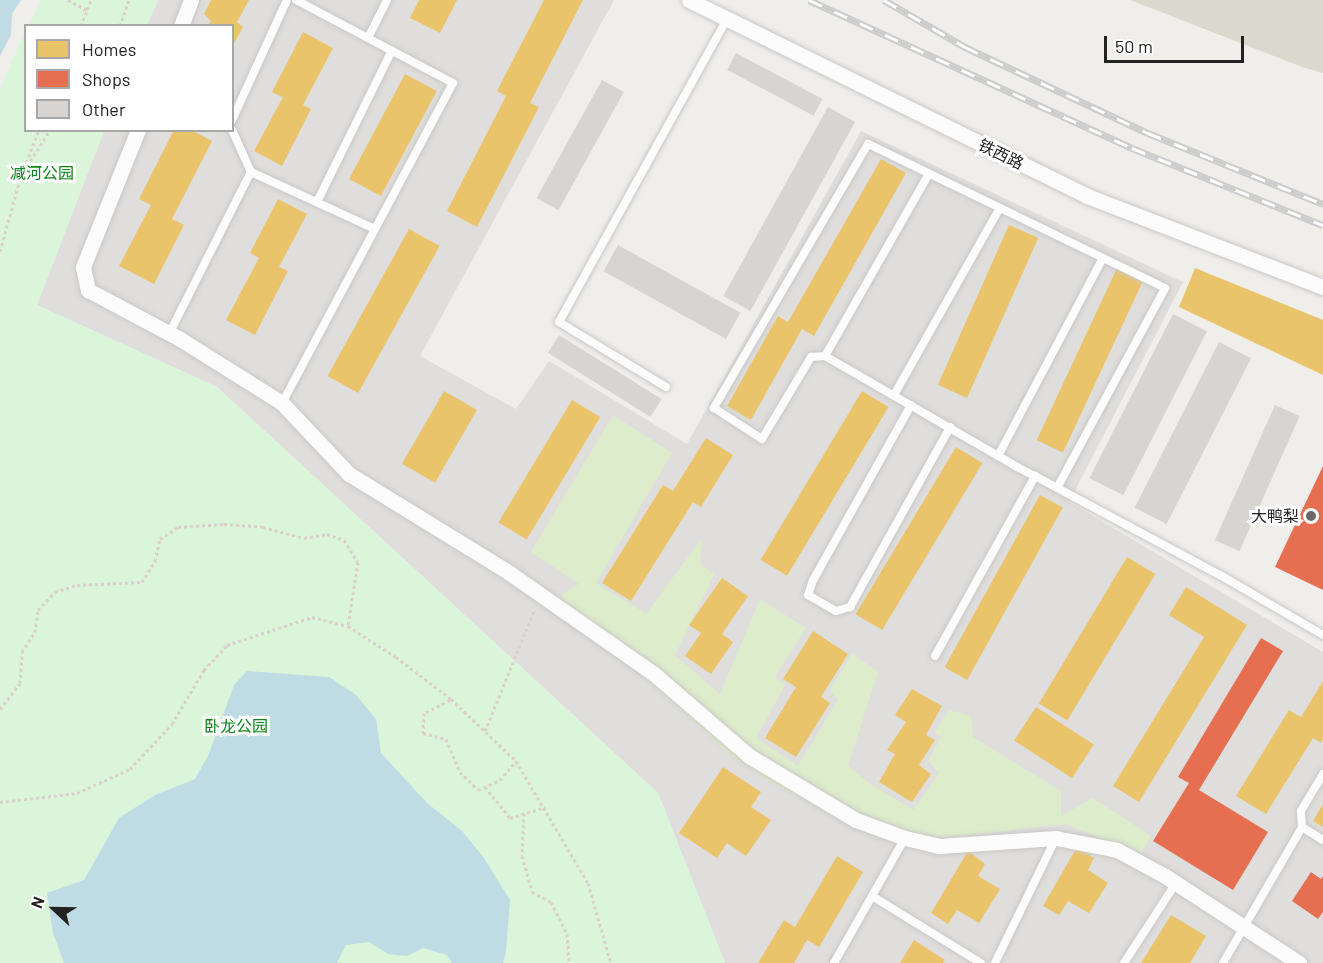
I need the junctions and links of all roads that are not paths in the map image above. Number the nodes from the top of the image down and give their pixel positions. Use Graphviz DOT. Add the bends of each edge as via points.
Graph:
graph roads {
  1 [pos="191,0"];
  2 [pos="287,0"];
  3 [pos="296,0"];
  4 [pos="387,0"];
  5 [pos="689,0"];
  6 [pos="727,19"];
  7 [pos="182,24"];
  8 [pos="368,38"];
  9 [pos="392,51"];
  10 [pos="234,116"];
  11 [pos="137,132"];
  12 [pos="233,132"];
  13 [pos="251,172"];
  14 [pos="929,174"];
  15 [pos="316,202"];
  16 [pos="1000,208"];
  17 [pos="375,229"];
  18 [pos="1103,258"];
  19 [pos="1323,287"];
  20 [pos="169,334"];
  21 [pos="825,356"];
  22 [pos="666,387"];
  23 [pos="894,395"];
  24 [pos="282,403"];
  25 [pos="910,405"];
  26 [pos="950,428"];
  27 [pos="998,456"];
  28 [pos="1035,476"];
  29 [pos="1056,488"];
  30 [pos="1323,635"];
  31 [pos="935,656"];
  32 [pos="1323,774"];
  33 [pos="1302,827"];
  34 [pos="905,838"];
  35 [pos="1056,838"];
  36 [pos="1323,840"];
  37 [pos="1176,883"];
  38 [pos="872,896"];
  39 [pos="1244,927"];
  40 [pos="834,963"];
  41 [pos="981,963"];
  42 [pos="995,963"];
  43 [pos="1124,963"];
  44 [pos="1223,963"];
  45 [pos="1299,963"];
  1 -- 7 [label="street"];
  2 -- 10 [label="lane"];
  3 -- 8 [label="lane"];
  4 -- 8 [label="lane"];
  5 -- 6 [label="street, 铁西路"];
  6 -- 19 [label="street, 铁西路" via="1087,196"];
  6 -- 22 [label="lane" via="559,322"];
  8 -- 9 [label="lane"];
  9 -- 15 [label="lane"];
  9 -- 17 [label="lane" via="453,83"];
  11 -- 20 [label="street" via="83,267 88,290"];
  12 -- 13 [label="lane"];
  13 -- 15 [label="lane"];
  13 -- 20 [label="lane"];
  14 -- 16 [label="lane"];
  14 -- 21 [label="lane"];
  14 -- 21 [label="lane" via="868,144 714,408 762,439 811,357"];
  15 -- 17 [label="lane"];
  16 -- 18 [label="lane"];
  16 -- 23 [label="lane"];
  17 -- 24 [label="lane"];
  18 -- 27 [label="lane"];
  18 -- 29 [label="lane" via="1165,288"];
  20 -- 24 [label="street"];
  21 -- 23 [label="lane"];
  23 -- 25 [label="lane"];
  24 -- 34 [label="street" via="349,474 508,572 653,673 748,756 856,820"];
  25 -- 26 [label="lane"];
  25 -- 26 [label="lane" via="813,580 808,596 836,611 850,607"];
  26 -- 27 [label="lane"];
  27 -- 28 [label="lane"];
  28 -- 29 [label="lane"];
  28 -- 31 [label="lane"];
  29 -- 30 [label="lane"];
  32 -- 33 [label="lane" via="1301,811"];
  33 -- 36 [label="lane"];
  33 -- 39 [label="lane"];
  34 -- 35 [label="street" via="939,846"];
  34 -- 38 [label="lane"];
  35 -- 37 [label="street" via="1117,850"];
  35 -- 42 [label="lane"];
  37 -- 39 [label="street"];
  37 -- 43 [label="lane"];
  38 -- 40 [label="lane"];
  38 -- 41 [label="lane"];
  39 -- 44 [label="lane"];
  39 -- 45 [label="street"];
}
